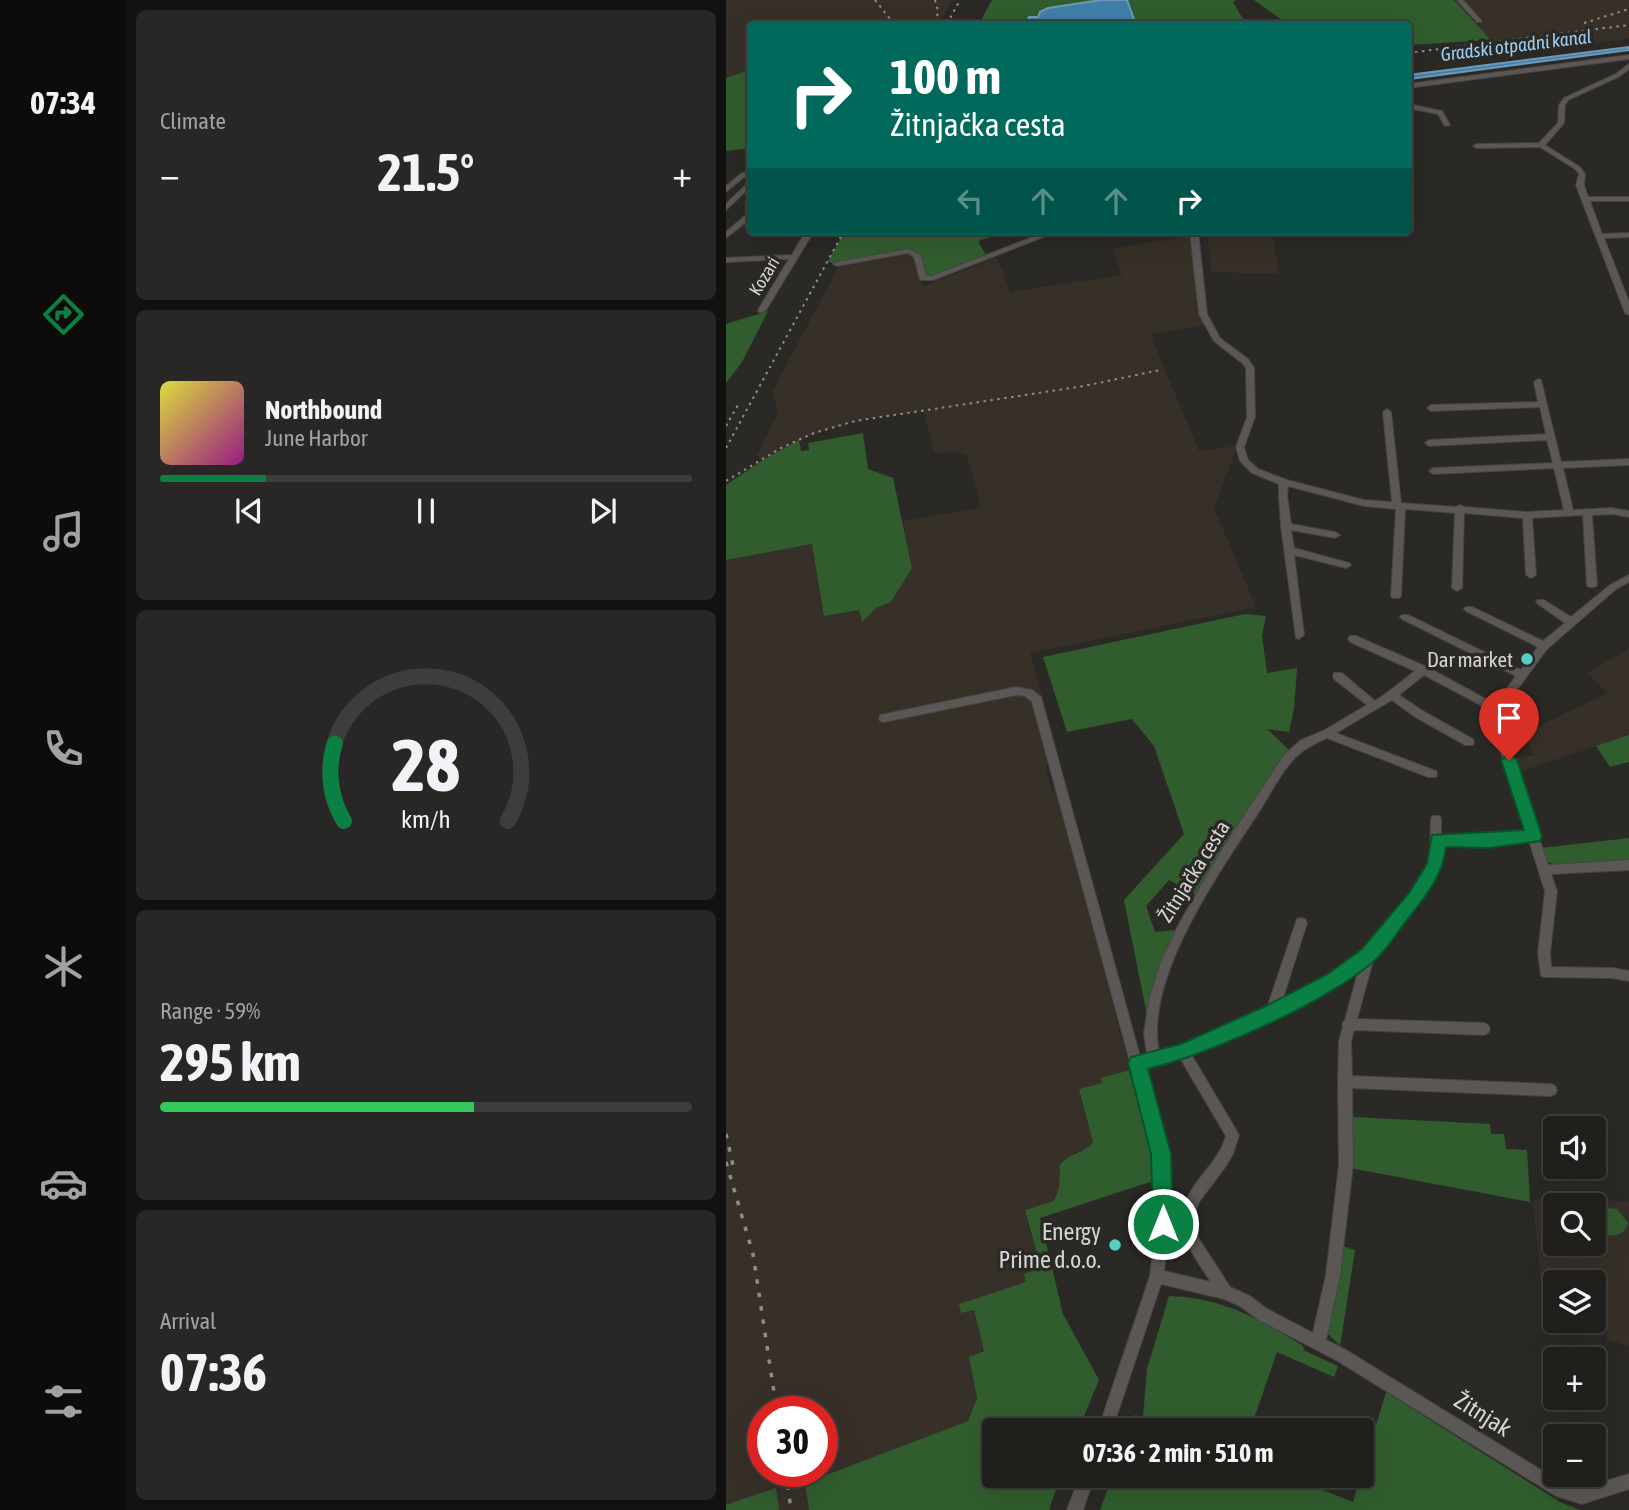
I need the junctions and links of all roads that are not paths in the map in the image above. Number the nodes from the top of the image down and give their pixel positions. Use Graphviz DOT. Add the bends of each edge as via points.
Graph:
graph roads {
  1 [pos="1460,0"];
  2 [pos="1479,21"];
  3 [pos="1629,61"];
  4 [pos="1412,85"];
  5 [pos="1412,107"];
  6 [pos="1447,125"];
  7 [pos="1542,145"];
  8 [pos="1476,146"];
  9 [pos="746,175"];
  10 [pos="747,186"];
  11 [pos="726,190"];
  12 [pos="1586,199"];
  13 [pos="1629,199"];
  14 [pos="726,208"];
  15 [pos="747,218"];
  16 [pos="807,235"];
  17 [pos="1045,235"];
  18 [pos="1194,235"];
  19 [pos="1629,235"];
  20 [pos="726,236"];
  21 [pos="1601,236"];
  22 [pos="793,257"];
  23 [pos="726,260"];
  24 [pos="837,264"];
  25 [pos="762,310"];
  26 [pos="1629,313"];
  27 [pos="1538,382"];
  28 [pos="1544,404"];
  29 [pos="1431,408"];
  30 [pos="1387,412"];
  31 [pos="1550,437"];
  32 [pos="1429,443"];
  33 [pos="1629,462"];
  34 [pos="1557,466"];
  35 [pos="1433,471"];
  36 [pos="1284,482"];
  37 [pos="1399,506"];
  38 [pos="1460,508"];
  39 [pos="1586,512"];
  40 [pos="1569,513"];
  41 [pos="1629,514"];
  42 [pos="1527,515"];
  43 [pos="1286,526"];
  44 [pos="1335,536"];
  45 [pos="1289,550"];
  46 [pos="1346,565"];
  47 [pos="1531,576"];
  48 [pos="1629,578"];
  49 [pos="1592,585"];
  50 [pos="1457,588"];
  51 [pos="1396,596"];
  52 [pos="1541,602"];
  53 [pos="1469,608"];
  54 [pos="1405,617"];
  55 [pos="1571,622"];
  56 [pos="1299,635"];
  57 [pos="1353,639"];
  58 [pos="1544,646"];
  59 [pos="1423,670"];
  60 [pos="1522,674"];
  61 [pos="1338,676"];
  62 [pos="1392,695"];
  63 [pos="1373,705"];
  64 [pos="1497,709"];
  65 [pos="884,718"];
  66 [pos="1327,734"];
  67 [pos="1469,742"];
  68 [pos="1432,774"];
  69 [pos="1436,819"];
  70 [pos="1534,836"];
  71 [pos="1438,840"];
  72 [pos="1629,865"];
  73 [pos="1546,870"];
  74 [pos="1301,923"];
  75 [pos="1369,955"];
  76 [pos="1629,976"];
  77 [pos="1273,1012"];
  78 [pos="1348,1024"];
  79 [pos="1484,1029"];
  80 [pos="1183,1052"];
  81 [pos="1154,1059"];
  82 [pos="1137,1063"];
  83 [pos="1344,1082"];
  84 [pos="1551,1090"];
  85 [pos="1157,1276"];
  86 [pos="1225,1292"];
  87 [pos="1318,1343"];
  88 [pos="1109,1418"];
  89 [pos="1629,1481"];
  90 [pos="1083,1488"];
  91 [pos="1075,1510"];
  1 -- 2 [label="street"];
  3 -- 4 [label="street" via="1618,58"];
  3 -- 7 [label="street" via="1618,75 1566,99 1561,123"];
  5 -- 6 [label="street" via="1440,112"];
  7 -- 8 [label="street"];
  7 -- 12 [label="street" via="1580,172"];
  9 -- 11 [label="street"];
  10 -- 14 [label="street"];
  12 -- 13 [label="street"];
  12 -- 21 [label="street"];
  15 -- 20 [label="street"];
  16 -- 22 [label="street, Kozari"];
  17 -- 24 [label="street" via="933,278 923,278 917,256 909,251"];
  18 -- 36 [label="street" via="1203,314 1217,339 1250,368 1251,417 1241,453 1249,467"];
  19 -- 21 [label="street"];
  21 -- 26 [label="street"];
  22 -- 23 [label="street, Kozari"];
  22 -- 25 [label="street, Kozari"];
  27 -- 28 [label="street"];
  28 -- 29 [label="street"];
  28 -- 31 [label="street"];
  30 -- 37 [label="street"];
  31 -- 32 [label="street"];
  31 -- 34 [label="street"];
  33 -- 34 [label="street"];
  34 -- 35 [label="street"];
  34 -- 40 [label="street"];
  36 -- 37 [label="street" via="1364,503"];
  36 -- 43 [label="street"];
  37 -- 38 [label="street"];
  37 -- 51 [label="street"];
  38 -- 42 [label="street"];
  38 -- 50 [label="street"];
  39 -- 40 [label="street"];
  39 -- 41 [label="street"];
  39 -- 49 [label="street"];
  40 -- 42 [label="street"];
  42 -- 47 [label="street"];
  43 -- 44 [label="street"];
  43 -- 45 [label="street"];
  45 -- 46 [label="street"];
  45 -- 56 [label="street"];
  48 -- 55 [label="street"];
  52 -- 55 [label="street"];
  53 -- 58 [label="street"];
  54 -- 60 [label="street"];
  55 -- 58 [label="street"];
  57 -- 59 [label="street"];
  58 -- 60 [label="street"];
  59 -- 62 [label="street, Žitnjačka cesta"];
  59 -- 64 [label="street"];
  60 -- 64 [label="street"];
  61 -- 63 [label="street"];
  62 -- 63 [label="street, Žitnjačka cesta"];
  62 -- 67 [label="street"];
  63 -- 66 [label="street, Žitnjačka cesta"];
  64 -- 70 [label="street" via="1500,734"];
  65 -- 82 [label="street" via="1016,691 1036,698"];
  66 -- 68 [label="street"];
  66 -- 81 [label="street, Žitnjačka cesta" via="1305,743 1288,758 1175,940 1154,1003 1150,1034"];
  69 -- 71 [label="street"];
  70 -- 71 [label="street"];
  70 -- 73 [label="street"];
  71 -- 75 [label="street" via="1435,866"];
  72 -- 73 [label="street"];
  73 -- 76 [label="street" via="1551,891 1545,972"];
  74 -- 77 [label="street"];
  75 -- 77 [label="street"];
  75 -- 78 [label="street"];
  77 -- 80 [label="street"];
  78 -- 79 [label="street"];
  78 -- 83 [label="street"];
  80 -- 81 [label="street"];
  80 -- 86 [label="street" via="1233,1135 1225,1160 1194,1195 1188,1221 1193,1241"];
  81 -- 82 [label="street"];
  82 -- 85 [label="street" via="1161,1154 1163,1224"];
  83 -- 84 [label="street"];
  83 -- 87 [label="street" via="1346,1165 1333,1275"];
  85 -- 86 [label="street"];
  85 -- 88 [label="street"];
  86 -- 87 [label="street"];
  87 -- 89 [label="street, Žitnjak" via="1561,1491 1582,1496"];
  90 -- 91 [label="street"];
}
